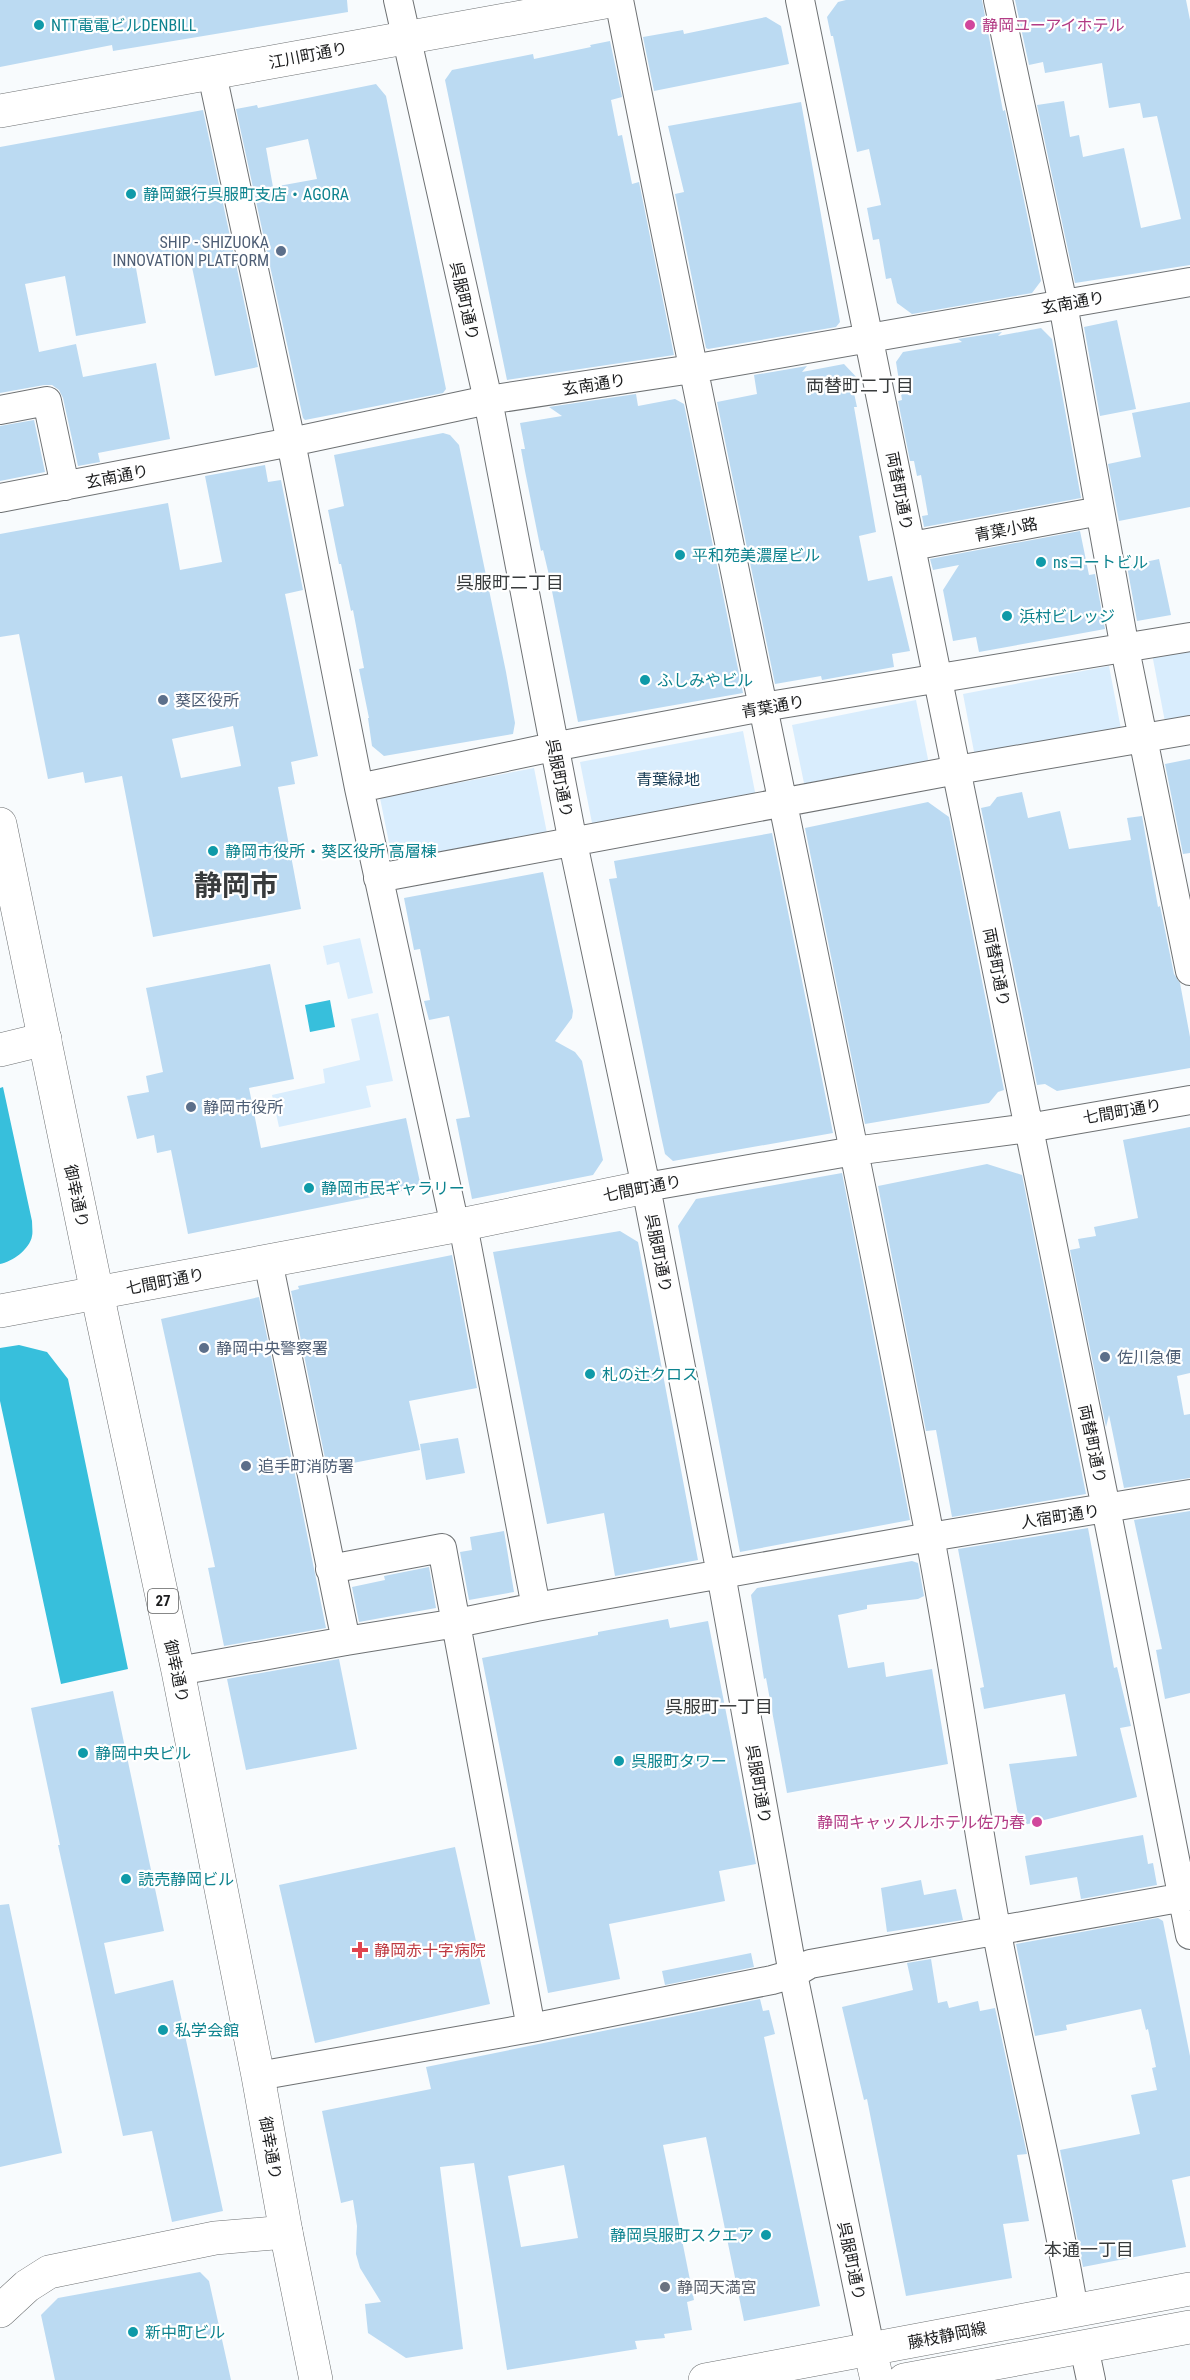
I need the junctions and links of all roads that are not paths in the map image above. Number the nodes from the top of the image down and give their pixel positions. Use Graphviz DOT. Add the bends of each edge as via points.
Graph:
graph roads {
  1 [pos="398,0"];
  2 [pos="618,0"];
  3 [pos="800,0"];
  4 [pos="998,0"];
  5 [pos="405,37"];
  6 [pos="212,74"];
  7 [pos="0,111"];
  8 [pos="1190,282"];
  9 [pos="1062,304"];
  10 [pos="869,338"];
  11 [pos="692,369"];
  12 [pos="488,400"];
  13 [pos="0,410"];
  14 [pos="291,442"];
  15 [pos="65,486"];
  16 [pos="0,498"];
  17 [pos="1100,511"];
  18 [pos="912,546"];
  19 [pos="1190,637"];
  20 [pos="1125,649"];
  21 [pos="938,679"];
  22 [pos="763,707"];
  23 [pos="1190,730"];
  24 [pos="1143,738"];
  25 [pos="554,747"];
  26 [pos="957,770"];
  27 [pos="359,788"];
  28 [pos="785,803"];
  29 [pos="0,824"];
  30 [pos="573,843"];
  31 [pos="5,873"];
  32 [pos="378,878"];
  33 [pos="1190,971"];
  34 [pos="45,1039"];
  35 [pos="0,1050"];
  36 [pos="1190,1100"];
  37 [pos="1028,1128"];
  38 [pos="854,1151"];
  39 [pos="646,1187"];
  40 [pos="459,1226"];
  41 [pos="268,1261"];
  42 [pos="97,1293"];
  43 [pos="0,1311"];
  44 [pos="1190,1494"];
  45 [pos="1106,1508"];
  46 [pos="930,1537"];
  47 [pos="330,1569"];
  48 [pos="721,1574"];
  49 [pos="536,1607"];
  50 [pos="457,1623"];
  51 [pos="345,1641"];
  52 [pos="178,1671"];
  53 [pos="1186,1897"];
  54 [pos="997,1930"];
  55 [pos="1190,1935"];
  56 [pos="793,1974"];
  57 [pos="531,2028"];
  58 [pos="258,2076"];
  59 [pos="286,2232"];
  60 [pos="1190,2289"];
  61 [pos="0,2311"];
  62 [pos="1074,2311"];
  63 [pos="1190,2327"];
  64 [pos="1084,2347"];
  65 [pos="874,2366"];
  66 [pos="316,2380"];
  67 [pos="705,2380"];
  68 [pos="904,2380"];
  69 [pos="1091,2380"];
  1 -- 5 [label="street, 呉服町通り"];
  2 -- 5 [label="main road, 江川町通り"];
  2 -- 11 [label="street"];
  3 -- 10 [label="street, 両替町通り"];
  4 -- 9 [label="street"];
  5 -- 6 [label="main road, 江川町通り"];
  5 -- 12 [label="street, 呉服町通り"];
  6 -- 7 [label="main road, 江川町通り"];
  6 -- 14 [label="street"];
  8 -- 9 [label="street, 玄南通り"];
  9 -- 10 [label="street, 玄南通り"];
  9 -- 17 [label="street"];
  10 -- 11 [label="street, 玄南通り"];
  10 -- 18 [label="street, 両替町通り"];
  11 -- 12 [label="street, 玄南通り"];
  11 -- 22 [label="street"];
  12 -- 14 [label="street, 玄南通り"];
  12 -- 25 [label="street, 呉服町通り"];
  13 -- 15 [label="street" via="47,401"];
  14 -- 15 [label="street, 玄南通り"];
  14 -- 27 [label="street"];
  15 -- 16 [label="street, 玄南通り"];
  17 -- 18 [label="street, 青葉小路"];
  17 -- 20 [label="street"];
  18 -- 21 [label="street, 両替町通り"];
  19 -- 20 [label="street, 青葉通り"];
  20 -- 21 [label="street, 青葉通り"];
  20 -- 24 [label="street"];
  21 -- 22 [label="street, 青葉通り"];
  21 -- 26 [label="street, 両替町通り"];
  22 -- 25 [label="street, 青葉通り"];
  22 -- 28 [label="street"];
  23 -- 24 [label="street"];
  24 -- 26 [label="street"];
  24 -- 33 [label="street"];
  25 -- 27 [label="street, 青葉通り"];
  25 -- 30 [label="street, 呉服町通り"];
  26 -- 28 [label="street"];
  26 -- 37 [label="street, 両替町通り"];
  27 -- 32 [label="street"];
  28 -- 30 [label="street"];
  28 -- 38 [label="street"];
  29 -- 31 [label="main road, 御幸通り / 27"];
  30 -- 32 [label="street"];
  30 -- 39 [label="street, 呉服町通り"];
  31 -- 34 [label="main road, 御幸通り / 27"];
  32 -- 40 [label="street"];
  34 -- 35 [label="main road"];
  34 -- 42 [label="main road, 御幸通り / 27"];
  36 -- 37 [label="street, 七間町通り"];
  37 -- 38 [label="street, 七間町通り"];
  37 -- 45 [label="street, 両替町通り"];
  38 -- 39 [label="street, 七間町通り"];
  38 -- 46 [label="street"];
  39 -- 40 [label="main road, 七間町通り"];
  39 -- 48 [label="street, 呉服町通り"];
  40 -- 41 [label="main road, 七間町通り"];
  40 -- 49 [label="street"];
  41 -- 42 [label="main road, 七間町通り"];
  41 -- 47 [label="street"];
  42 -- 43 [label="main road, 七間町通り"];
  42 -- 52 [label="main road, 御幸通り / 27"];
  44 -- 45 [label="street, 人宿町通り"];
  45 -- 46 [label="street, 人宿町通り"];
  45 -- 53 [label="street, 両替町通り"];
  46 -- 48 [label="street, 人宿町通り"];
  46 -- 54 [label="street"];
  47 -- 50 [label="street" via="442,1548"];
  47 -- 51 [label="street"];
  48 -- 49 [label="street, 人宿町通り"];
  48 -- 56 [label="street, 呉服町通り"];
  49 -- 50 [label="street, 人宿町通り"];
  50 -- 51 [label="street, 人宿町通り"];
  50 -- 57 [label="street"];
  51 -- 52 [label="street, 人宿町通り"];
  52 -- 58 [label="main road, 御幸通り / 27"];
  53 -- 54 [label="street"];
  53 -- 55 [label="street, 両替町通り"];
  54 -- 56 [label="street" via="810,1964"];
  54 -- 62 [label="street"];
  56 -- 57 [label="street"];
  56 -- 65 [label="street, 呉服町通り"];
  57 -- 58 [label="street"];
  58 -- 59 [label="main road, 御幸通り / 27"];
  59 -- 61 [label="main road" via="215,2238 49,2272"];
  59 -- 66 [label="main road, 御幸通り / 27"];
  60 -- 62 [label="main road, 藤枝静岡線"];
  62 -- 65 [label="main road, 藤枝静岡線"];
  63 -- 64 [label="main road"];
  64 -- 68 [label="main road"];
  64 -- 69 [label="street"];
  65 -- 67 [label="main road, 藤枝静岡線"];
}
